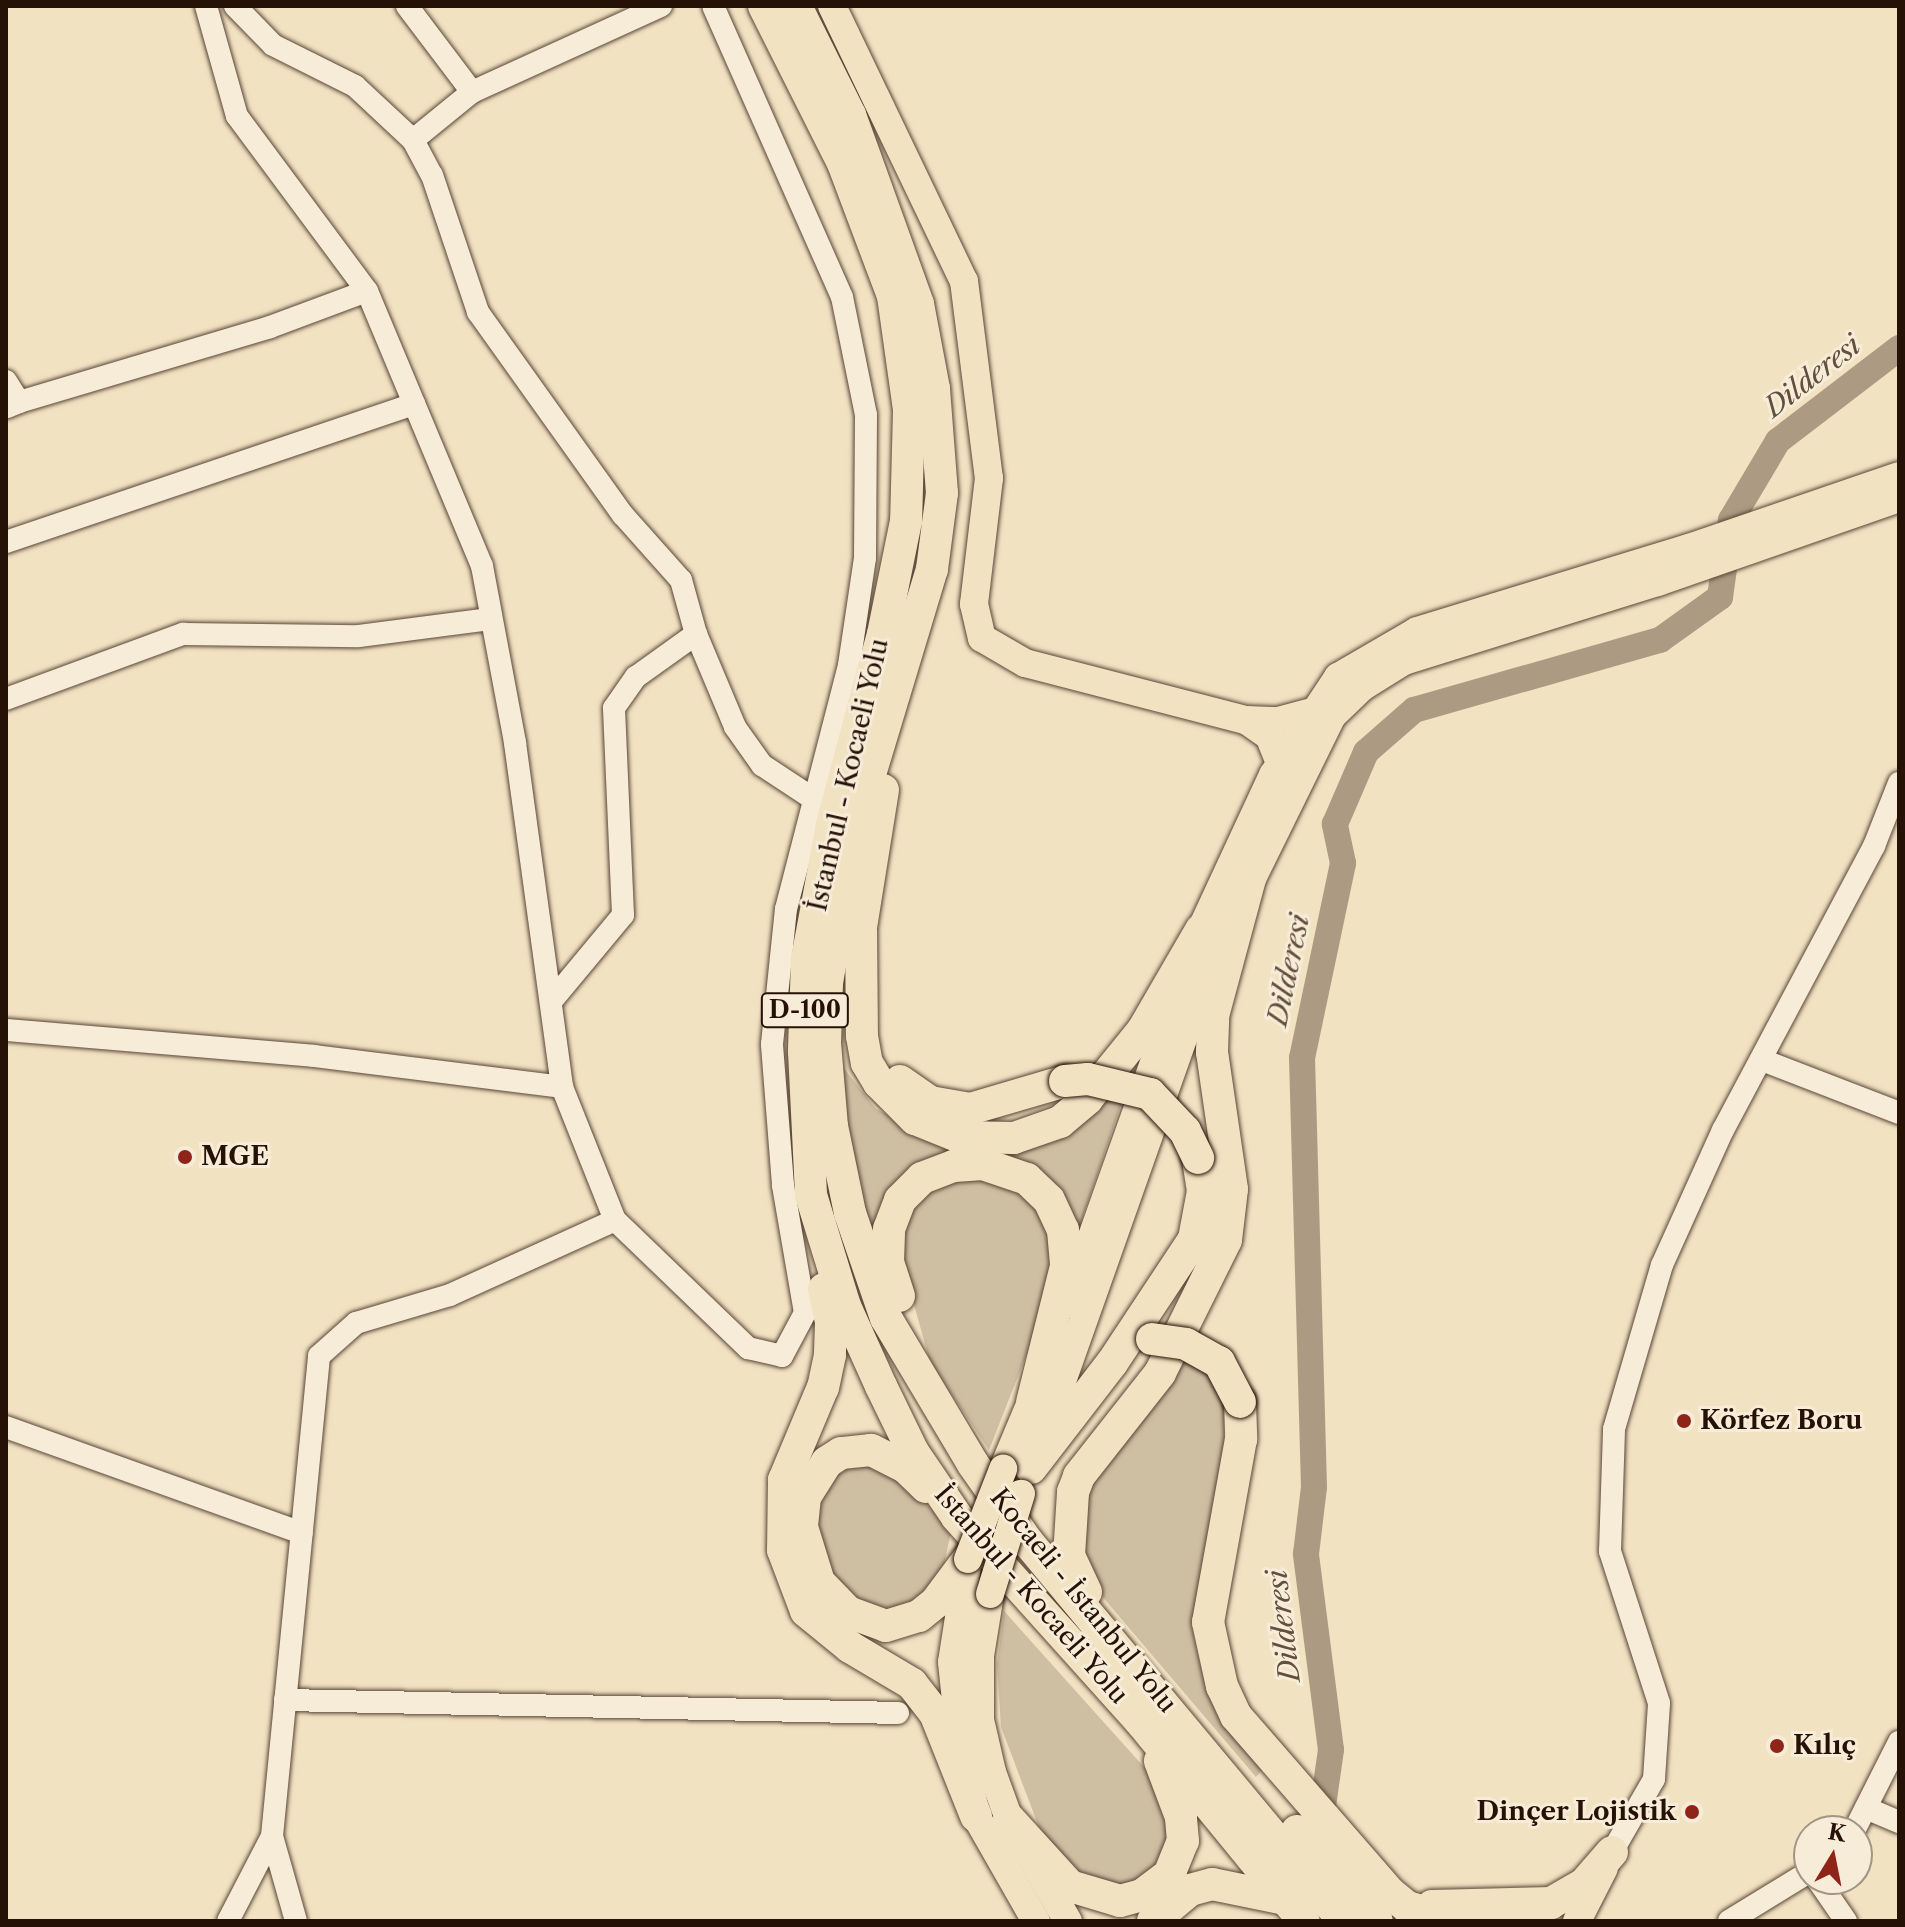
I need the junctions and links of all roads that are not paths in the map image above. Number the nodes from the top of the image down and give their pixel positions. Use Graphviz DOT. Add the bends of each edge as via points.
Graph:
graph roads {
  1 [pos="206,6"];
  2 [pos="235,6"];
  3 [pos="407,6"];
  4 [pos="661,6"];
  5 [pos="713,6"];
  6 [pos="764,6"];
  7 [pos="796,6"];
  8 [pos="832,6"];
  9 [pos="472,92"];
  10 [pos="413,140"];
  11 [pos="916,180"];
  12 [pos="881,200"];
  13 [pos="367,291"];
  14 [pos="6,381"];
  15 [pos="414,404"];
  16 [pos="12,405"];
  17 [pos="1899,476"];
  18 [pos="1899,498"];
  19 [pos="6,542"];
  20 [pos="490,619"];
  21 [pos="696,634"];
  22 [pos="900,688"];
  23 [pos="6,699"];
  24 [pos="1311,712"];
  25 [pos="1246,720"];
  26 [pos="1280,763"];
  27 [pos="1899,783"];
  28 [pos="812,798"];
  29 [pos="1250,879"];
  30 [pos="1201,930"];
  31 [pos="860,954"];
  32 [pos="554,998"];
  33 [pos="6,1030"];
  34 [pos="1762,1060"];
  35 [pos="562,1087"];
  36 [pos="1899,1113"];
  37 [pos="811,1195"];
  38 [pos="615,1220"];
  39 [pos="1112,1363"];
  40 [pos="920,1380"];
  41 [pos="1032,1402"];
  42 [pos="6,1427"];
  43 [pos="1018,1477"];
  44 [pos="957,1517"];
  45 [pos="302,1533"];
  46 [pos="968,1559"];
  47 [pos="1111,1636"];
  48 [pos="285,1700"];
  49 [pos="898,1713"];
  50 [pos="1141,1722"];
  51 [pos="1899,1742"];
  52 [pos="1866,1808"];
  53 [pos="1862,1815"];
  54 [pos="976,1816"];
  55 [pos="1009,1819"];
  56 [pos="1899,1822"];
  57 [pos="272,1836"];
  58 [pos="1612,1852"];
  59 [pos="1363,1862"];
  60 [pos="1793,1882"];
  61 [pos="1828,1895"];
  62 [pos="1294,1910"];
  63 [pos="1347,1913"];
  64 [pos="228,1921"];
  65 [pos="296,1921"];
  66 [pos="1036,1921"];
  67 [pos="1068,1921"];
  68 [pos="1153,1921"];
  69 [pos="1377,1921"];
  70 [pos="1457,1921"];
  71 [pos="1577,1921"];
  72 [pos="1729,1921"];
  73 [pos="1846,1921"];
  1 -- 13 [label="street" via="237,116"];
  2 -- 10 [label="street" via="273,45 355,86"];
  3 -- 9 [label="street"];
  4 -- 9 [label="street"];
  5 -- 28 [label="street" via="842,297 866,415 865,558 849,665"];
  6 -- 37 [label="highway, İstanbul - Kocaeli Yolu / D-100" via="843,163 893,296 909,410 906,521 883,634 832,825 807,959 804,1051"];
  7 -- 12 [label="highway, Kocaeli - İstanbul Yolu" via="850,115"];
  8 -- 11 [label="main road"];
  9 -- 10 [label="street"];
  10 -- 21 [label="street" via="432,175 478,312 623,515 681,580"];
  11 -- 12 [label="main road"];
  11 -- 25 [label="main road" via="964,281 982,395 989,478 974,604 982,638 1025,663"];
  12 -- 22 [label="highway, Kocaeli - İstanbul Yolu" via="918,304 934,389 942,493 932,569"];
  13 -- 15 [label="street"];
  13 -- 16 [label="street" via="270,327"];
  14 -- 16 [label="street"];
  15 -- 19 [label="street"];
  15 -- 20 [label="street" via="482,566"];
  17 -- 24 [label="main road" via="1689,548 1417,631 1338,677"];
  18 -- 29 [label="main road" via="1658,582 1404,661 1362,687 1332,716"];
  20 -- 23 [label="street" via="359,636 183,634"];
  20 -- 32 [label="street"];
  21 -- 28 [label="street" via="735,727 762,765"];
  21 -- 32 [label="street" via="636,677 614,708 623,915"];
  22 -- 31 [label="highway"];
  22 -- 40 [label="highway, Kocaeli - İstanbul Yolu" via="851,838 827,983 825,1043 832,1126 850,1213 886,1318"];
  24 -- 25 [label="main road" via="1278,721"];
  24 -- 26 [label="main road"];
  25 -- 26 [label="main road" via="1269,736"];
  26 -- 30 [label="main road"];
  27 -- 34 [label="street" via="1874,846"];
  28 -- 38 [label="street" via="786,909 772,1044 783,1185 805,1313 782,1356 748,1348"];
  29 -- 43 [label="main road" via="1208,968"];
  29 -- 47 [label="highway" via="1213,1016 1212,1052 1232,1189 1226,1240 1160,1373 1079,1476 1073,1492 1069,1556"];
  30 -- 31 [label="highway" via="1143,1030 1087,1099 1060,1122 1014,1138 960,1137 915,1119 879,1083 867,1063 862,1036"];
  30 -- 41 [label="main road"];
  31 -- 39 [label="highway, bridge" via="876,1045 887,1068 912,1093 970,1109 1088,1079 1150,1094 1185,1131 1198,1158 1203,1191 1194,1239"];
  32 -- 35 [label="street"];
  33 -- 35 [label="street" via="314,1056"];
  34 -- 36 [label="street"];
  34 -- 58 [label="street" via="1723,1130 1662,1265 1614,1429 1610,1551 1659,1703 1654,1779"];
  35 -- 38 [label="street"];
  37 -- 44 [label="highway, İstanbul - Kocaeli Yolu / D-100" via="845,1306 881,1386 913,1452"];
  37 -- 54 [label="highway" via="831,1323 830,1355 823,1387 784,1480 783,1550 806,1611 850,1647 912,1684 935,1713"];
  38 -- 45 [label="street" via="450,1295 356,1323 319,1356"];
  39 -- 43 [label="highway"];
  39 -- 59 [label="highway, bridge" via="1152,1339 1186,1344 1219,1362 1240,1402 1241,1439 1208,1622 1222,1686 1236,1716"];
  40 -- 41 [label="highway" via="888,1262 889,1229 900,1200 922,1178 954,1166 1004,1168 1027,1179 1049,1200 1063,1230 1066,1266"];
  40 -- 47 [label="highway, Kocaeli - İstanbul Yolu" via="1027,1541"];
  41 -- 43 [label="main road"];
  42 -- 45 [label="street"];
  43 -- 46 [label="main road, bridge"];
  43 -- 55 [label="main road, bridge" via="980,1656 980,1720"];
  44 -- 46 [label="highway" via="905,1467 871,1450 854,1450 827,1462 814,1475 802,1527 819,1582 866,1622 886,1626 919,1616"];
  44 -- 50 [label="highway, İstanbul - Kocaeli Yolu / D-100"];
  45 -- 48 [label="street"];
  46 -- 54 [label="main road" via="952,1662 960,1740"];
  47 -- 63 [label="highway, Kocaeli - İstanbul Yolu" via="1231,1780 1285,1833"];
  48 -- 49 [label="street"];
  48 -- 57 [label="street"];
  50 -- 55 [label="highway" via="1181,1817 1179,1860 1156,1889 1120,1901 1070,1886"];
  50 -- 62 [label="highway, İstanbul - Kocaeli Yolu / D-100"];
  51 -- 52 [label="street"];
  52 -- 53 [label="street"];
  52 -- 56 [label="street"];
  54 -- 66 [label="main road"];
  55 -- 67 [label="main road"];
  57 -- 64 [label="street"];
  57 -- 65 [label="street"];
  58 -- 59 [label="highway" via="1570,1895 1551,1903 1507,1906 1429,1906 1409,1899"];
  58 -- 71 [label="main road"];
  59 -- 70 [label="highway" via="1407,1907"];
  60 -- 72 [label="street"];
  61 -- 73 [label="street"];
  62 -- 68 [label="highway" via="1212,1884 1190,1890"];
  63 -- 69 [label="highway, Kocaeli - İstanbul Yolu"];
}
